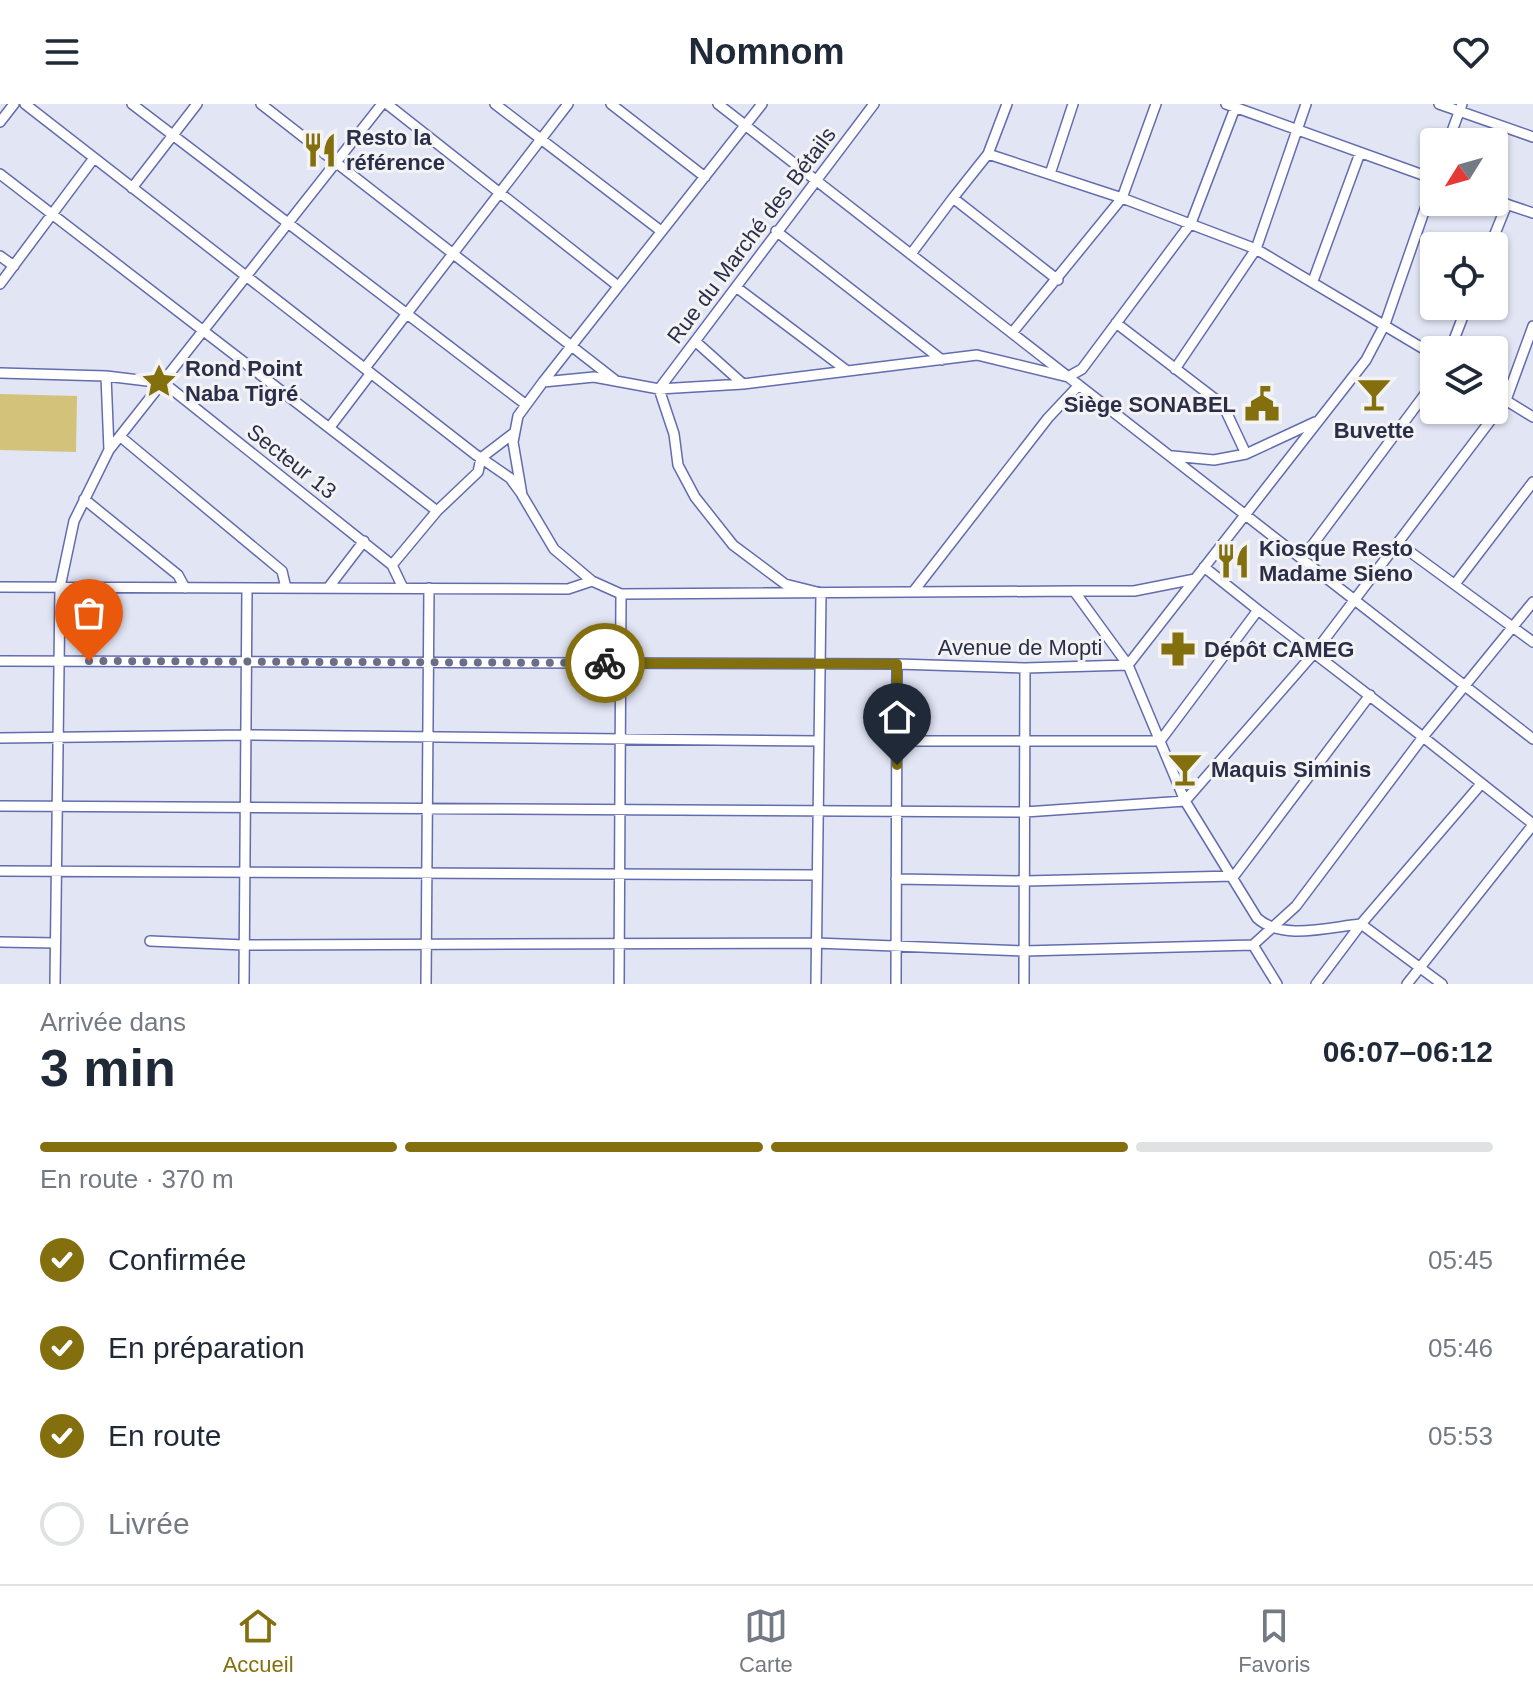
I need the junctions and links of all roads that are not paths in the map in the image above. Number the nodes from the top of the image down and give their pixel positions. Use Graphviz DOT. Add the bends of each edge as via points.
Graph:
graph roads {
  1 [pos="14,104"];
  2 [pos="25,104"];
  3 [pos="132,104"];
  4 [pos="197,104"];
  5 [pos="261,104"];
  6 [pos="385,104"];
  7 [pos="495,104"];
  8 [pos="568,104"];
  9 [pos="611,104"];
  10 [pos="718,104"];
  11 [pos="762,104"];
  12 [pos="874,104"];
  13 [pos="1007,104"];
  14 [pos="1073,104"];
  15 [pos="1306,104"];
  16 [pos="1439,104"];
  17 [pos="1153,106"];
  18 [pos="1230,106"];
  19 [pos="1460,108"];
  20 [pos="0,122"];
  21 [pos="746,125"];
  22 [pos="1453,128"];
  23 [pos="1298,130"];
  24 [pos="173,135"];
  25 [pos="1533,137"];
  26 [pos="540,139"];
  27 [pos="1360,153"];
  28 [pos="988,154"];
  29 [pos="94,158"];
  30 [pos="336,162"];
  31 [pos="0,174"];
  32 [pos="1050,174"];
  33 [pos="1420,176"];
  34 [pos="705,177"];
  35 [pos="814,178"];
  36 [pos="132,188"];
  37 [pos="500,194"];
  38 [pos="953,198"];
  39 [pos="1122,198"];
  40 [pos="1508,204"];
  41 [pos="1533,213"];
  42 [pos="54,215"];
  43 [pos="1422,216"];
  44 [pos="289,222"];
  45 [pos="1191,223"];
  46 [pos="661,231"];
  47 [pos="776,231"];
  48 [pos="1256,249"];
  49 [pos="454,254"];
  50 [pos="911,254"];
  51 [pos="0,256"];
  52 [pos="14,266"];
  53 [pos="246,276"];
  54 [pos="1058,280"];
  55 [pos="1313,281"];
  56 [pos="0,284"];
  57 [pos="618,286"];
  58 [pos="736,287"];
  59 [pos="407,314"];
  60 [pos="1116,323"];
  61 [pos="1385,324"];
  62 [pos="1533,326"];
  63 [pos="205,329"];
  64 [pos="1012,333"];
  65 [pos="695,341"];
  66 [pos="571,345"];
  67 [pos="1420,346"];
  68 [pos="942,360"];
  69 [pos="1175,369"];
  70 [pos="846,370"];
  71 [pos="368,371"];
  72 [pos="0,373"];
  73 [pos="106,376"];
  74 [pos="1068,377"];
  75 [pos="543,382"];
  76 [pos="618,382"];
  77 [pos="164,383"];
  78 [pos="743,384"];
  79 [pos="1079,385"];
  80 [pos="659,389"];
  81 [pos="1508,395"];
  82 [pos="1420,401"];
  83 [pos="1508,401"];
  84 [pos="525,404"];
  85 [pos="1533,417"];
  86 [pos="1319,420"];
  87 [pos="1488,424"];
  88 [pos="330,427"];
  89 [pos="515,432"];
  90 [pos="122,438"];
  91 [pos="109,450"];
  92 [pos="1166,453"];
  93 [pos="1246,454"];
  94 [pos="481,458"];
  95 [pos="1533,482"];
  96 [pos="522,495"];
  97 [pos="84,499"];
  98 [pos="437,511"];
  99 [pos="1245,515"];
  100 [pos="364,541"];
  101 [pos="1398,543"];
  102 [pos="1302,559"];
  103 [pos="392,565"];
  104 [pos="1204,567"];
  105 [pos="1195,579"];
  106 [pos="592,581"];
  107 [pos="1455,584"];
  108 [pos="0,587"];
  109 [pos="60,587"];
  110 [pos="185,588"];
  111 [pos="247,588"];
  112 [pos="286,588"];
  113 [pos="328,588"];
  114 [pos="403,588"];
  115 [pos="429,588"];
  116 [pos="1074,591"];
  117 [pos="913,592"];
  118 [pos="821,593"];
  119 [pos="621,594"];
  120 [pos="1355,600"];
  121 [pos="1533,602"];
  122 [pos="1258,610"];
  123 [pos="1513,627"];
  124 [pos="1533,642"];
  125 [pos="1315,652"];
  126 [pos="0,661"];
  127 [pos="57,661"];
  128 [pos="246,662"];
  129 [pos="428,662"];
  130 [pos="621,663"];
  131 [pos="819,664"];
  132 [pos="897,664"];
  133 [pos="1128,665"];
  134 [pos="1025,668"];
  135 [pos="1465,686"];
  136 [pos="1370,695"];
  137 [pos="246,735"];
  138 [pos="1423,737"];
  139 [pos="0,738"];
  140 [pos="57,738"];
  141 [pos="620,738"];
  142 [pos="428,739"];
  143 [pos="1533,739"];
  144 [pos="819,741"];
  145 [pos="897,741"];
  146 [pos="1160,741"];
  147 [pos="1026,743"];
  148 [pos="1481,784"];
  149 [pos="1185,801"];
  150 [pos="0,806"];
  151 [pos="245,806"];
  152 [pos="56,807"];
  153 [pos="428,808"];
  154 [pos="620,808"];
  155 [pos="817,811"];
  156 [pos="896,812"];
  157 [pos="1025,812"];
  158 [pos="1532,825"];
  159 [pos="0,871"];
  160 [pos="56,871"];
  161 [pos="427,872"];
  162 [pos="245,873"];
  163 [pos="619,875"];
  164 [pos="817,875"];
  165 [pos="1234,876"];
  166 [pos="896,879"];
  167 [pos="1025,881"];
  168 [pos="1361,924"];
  169 [pos="1269,929"];
  170 [pos="150,941"];
  171 [pos="0,942"];
  172 [pos="55,943"];
  173 [pos="619,943"];
  174 [pos="816,943"];
  175 [pos="427,944"];
  176 [pos="244,945"];
  177 [pos="896,945"];
  178 [pos="1253,945"];
  179 [pos="1024,951"];
  180 [pos="1419,967"];
  181 [pos="55,984"];
  182 [pos="244,984"];
  183 [pos="426,984"];
  184 [pos="619,984"];
  185 [pos="816,984"];
  186 [pos="896,984"];
  187 [pos="1024,984"];
  188 [pos="1277,984"];
  189 [pos="1316,984"];
  190 [pos="1407,984"];
  191 [pos="1442,984"];
  1 -- 20 [label="street"];
  2 -- 29 [label="street"];
  3 -- 24 [label="street"];
  4 -- 24 [label="street"];
  5 -- 30 [label="street"];
  6 -- 30 [label="street"];
  6 -- 37 [label="street"];
  7 -- 26 [label="street"];
  8 -- 26 [label="street"];
  9 -- 34 [label="street"];
  10 -- 21 [label="street"];
  11 -- 21 [label="street"];
  12 -- 35 [label="street, Rue du Marché des Bétails"];
  13 -- 28 [label="street"];
  14 -- 32 [label="street"];
  15 -- 23 [label="street"];
  16 -- 19 [label="street"];
  17 -- 39 [label="street"];
  18 -- 23 [label="street"];
  18 -- 45 [label="street"];
  19 -- 22 [label="street"];
  19 -- 25 [label="street"];
  21 -- 34 [label="street"];
  21 -- 35 [label="street"];
  23 -- 27 [label="street"];
  23 -- 48 [label="street"];
  24 -- 36 [label="street"];
  24 -- 44 [label="street"];
  26 -- 37 [label="street"];
  26 -- 46 [label="street"];
  27 -- 33 [label="street"];
  27 -- 55 [label="street"];
  28 -- 32 [label="street"];
  28 -- 38 [label="street"];
  29 -- 36 [label="street"];
  29 -- 42 [label="street"];
  30 -- 44 [label="street"];
  30 -- 49 [label="street"];
  31 -- 42 [label="street"];
  32 -- 39 [label="street"];
  34 -- 46 [label="street"];
  35 -- 47 [label="street, Rue du Marché des Bétails"];
  35 -- 50 [label="street"];
  36 -- 53 [label="street"];
  37 -- 49 [label="street"];
  37 -- 57 [label="street"];
  38 -- 50 [label="street"];
  38 -- 54 [label="street"];
  39 -- 45 [label="street"];
  39 -- 54 [label="street"];
  40 -- 41 [label="street"];
  42 -- 52 [label="street"];
  42 -- 63 [label="street"];
  43 -- 61 [label="street, Avenue de Mopti"];
  44 -- 53 [label="street"];
  44 -- 59 [label="street"];
  45 -- 48 [label="street"];
  45 -- 60 [label="street"];
  46 -- 57 [label="street"];
  47 -- 58 [label="street, Rue du Marché des Bétails"];
  47 -- 68 [label="street"];
  48 -- 55 [label="street"];
  48 -- 69 [label="street"];
  49 -- 59 [label="street"];
  49 -- 66 [label="street"];
  50 -- 64 [label="street"];
  51 -- 52 [label="street"];
  52 -- 56 [label="street"];
  53 -- 63 [label="street"];
  53 -- 71 [label="street"];
  54 -- 64 [label="street"];
  55 -- 61 [label="street"];
  57 -- 66 [label="street"];
  58 -- 65 [label="street, Rue du Marché des Bétails"];
  58 -- 70 [label="street"];
  59 -- 71 [label="street"];
  59 -- 84 [label="street"];
  60 -- 69 [label="street"];
  60 -- 74 [label="street" via="1082,369"];
  61 -- 67 [label="street"];
  61 -- 86 [label="street, Avenue de Mopti" via="1366,360"];
  62 -- 81 [label="street"];
  63 -- 77 [label="street"];
  63 -- 88 [label="street"];
  64 -- 74 [label="street"];
  65 -- 78 [label="street"];
  65 -- 80 [label="street, Rue du Marché des Bétails"];
  66 -- 75 [label="street"];
  66 -- 76 [label="street"];
  68 -- 70 [label="street"];
  68 -- 74 [label="street" via="977,355"];
  69 -- 93 [label="street" via="1223,405"];
  70 -- 78 [label="street"];
  71 -- 88 [label="street"];
  71 -- 94 [label="street"];
  72 -- 73 [label="street"];
  73 -- 77 [label="street"];
  73 -- 91 [label="street"];
  74 -- 79 [label="street"];
  75 -- 76 [label="street" via="572,377"];
  75 -- 84 [label="street"];
  76 -- 80 [label="street"];
  77 -- 90 [label="street"];
  77 -- 100 [label="street, Secteur 13"];
  78 -- 80 [label="street"];
  79 -- 92 [label="street"];
  79 -- 117 [label="street"];
  80 -- 118 [label="street" via="678,465 695,497 733,545 785,584"];
  82 -- 102 [label="street"];
  83 -- 85 [label="street"];
  84 -- 89 [label="street"];
  86 -- 93 [label="street"];
  86 -- 99 [label="street, Avenue de Mopti"];
  87 -- 101 [label="street"];
  88 -- 98 [label="street"];
  89 -- 94 [label="street"];
  89 -- 96 [label="street" via="513,452"];
  90 -- 91 [label="street"];
  90 -- 112 [label="street" via="282,571"];
  91 -- 97 [label="street"];
  92 -- 93 [label="street" via="1214,460"];
  92 -- 99 [label="street"];
  94 -- 96 [label="street" via="510,478"];
  94 -- 98 [label="street" via="478,472"];
  95 -- 107 [label="street"];
  96 -- 106 [label="street" via="554,549"];
  97 -- 109 [label="street"];
  97 -- 110 [label="street" via="178,575"];
  98 -- 103 [label="street"];
  99 -- 102 [label="street"];
  99 -- 104 [label="street, Avenue de Mopti"];
  100 -- 103 [label="street, Secteur 13"];
  100 -- 113 [label="street"];
  101 -- 107 [label="street"];
  101 -- 120 [label="street"];
  102 -- 120 [label="street"];
  103 -- 114 [label="street, Secteur 13"];
  104 -- 105 [label="street, Avenue de Mopti"];
  104 -- 122 [label="street"];
  105 -- 116 [label="street" via="1134,591"];
  105 -- 133 [label="street, Avenue de Mopti"];
  106 -- 115 [label="street" via="568,589"];
  106 -- 119 [label="street"];
  107 -- 123 [label="street"];
  108 -- 109 [label="street"];
  109 -- 110 [label="street"];
  109 -- 127 [label="street"];
  110 -- 111 [label="street"];
  111 -- 112 [label="street"];
  111 -- 128 [label="street"];
  112 -- 113 [label="street"];
  113 -- 114 [label="street"];
  114 -- 115 [label="street"];
  115 -- 129 [label="street"];
  116 -- 117 [label="street"];
  116 -- 133 [label="street"];
  117 -- 118 [label="street"];
  118 -- 119 [label="street"];
  118 -- 131 [label="street"];
  119 -- 130 [label="street"];
  120 -- 125 [label="street"];
  120 -- 135 [label="street"];
  121 -- 123 [label="street"];
  122 -- 125 [label="street"];
  122 -- 146 [label="street"];
  123 -- 124 [label="street"];
  123 -- 135 [label="street"];
  125 -- 136 [label="street"];
  125 -- 149 [label="street"];
  126 -- 127 [label="street, Avenue de Mopti"];
  127 -- 128 [label="street, Avenue de Mopti"];
  127 -- 140 [label="street"];
  128 -- 129 [label="street, Avenue de Mopti"];
  128 -- 137 [label="street"];
  129 -- 130 [label="street, Avenue de Mopti"];
  129 -- 142 [label="street"];
  130 -- 131 [label="street, Avenue de Mopti"];
  130 -- 141 [label="street"];
  131 -- 132 [label="street, Avenue de Mopti"];
  131 -- 144 [label="street"];
  132 -- 134 [label="street, Avenue de Mopti"];
  132 -- 145 [label="street"];
  133 -- 134 [label="street, Avenue de Mopti"];
  133 -- 146 [label="street"];
  134 -- 147 [label="street"];
  135 -- 138 [label="street"];
  135 -- 143 [label="street"];
  136 -- 138 [label="street"];
  136 -- 165 [label="street"];
  137 -- 140 [label="street"];
  137 -- 142 [label="street"];
  137 -- 151 [label="street"];
  138 -- 148 [label="street"];
  138 -- 169 [label="street" via="1296,906"];
  139 -- 140 [label="street"];
  140 -- 152 [label="street"];
  141 -- 142 [label="street"];
  141 -- 144 [label="street"];
  141 -- 154 [label="street"];
  142 -- 153 [label="street"];
  144 -- 155 [label="street"];
  145 -- 147 [label="street"];
  145 -- 156 [label="street"];
  146 -- 147 [label="street"];
  146 -- 149 [label="street"];
  147 -- 157 [label="street"];
  148 -- 158 [label="street"];
  148 -- 168 [label="street"];
  149 -- 157 [label="street"];
  149 -- 165 [label="street"];
  150 -- 152 [label="street"];
  151 -- 152 [label="street"];
  151 -- 153 [label="street"];
  151 -- 162 [label="street"];
  152 -- 160 [label="street"];
  153 -- 154 [label="street"];
  153 -- 161 [label="street"];
  154 -- 155 [label="street"];
  154 -- 163 [label="street"];
  155 -- 156 [label="street"];
  155 -- 164 [label="street"];
  156 -- 157 [label="street"];
  156 -- 166 [label="street"];
  157 -- 167 [label="street"];
  158 -- 180 [label="street"];
  159 -- 160 [label="street"];
  160 -- 162 [label="street"];
  160 -- 172 [label="street"];
  161 -- 162 [label="street"];
  161 -- 163 [label="street"];
  161 -- 175 [label="street"];
  162 -- 176 [label="street"];
  163 -- 164 [label="street"];
  163 -- 173 [label="street"];
  164 -- 174 [label="street"];
  165 -- 167 [label="street"];
  165 -- 169 [label="street" via="1252,911"];
  166 -- 167 [label="street"];
  166 -- 177 [label="street"];
  167 -- 179 [label="street"];
  168 -- 169 [label="street"];
  168 -- 180 [label="street"];
  168 -- 189 [label="street"];
  169 -- 178 [label="street"];
  170 -- 176 [label="street"];
  171 -- 172 [label="street"];
  172 -- 181 [label="street"];
  173 -- 174 [label="street"];
  173 -- 175 [label="street"];
  173 -- 184 [label="street"];
  174 -- 177 [label="street"];
  174 -- 185 [label="street"];
  175 -- 176 [label="street"];
  175 -- 183 [label="street"];
  176 -- 182 [label="street"];
  177 -- 179 [label="street"];
  177 -- 186 [label="street"];
  178 -- 179 [label="street"];
  178 -- 188 [label="street"];
  179 -- 187 [label="street"];
  180 -- 190 [label="street"];
  180 -- 191 [label="street"];
}
